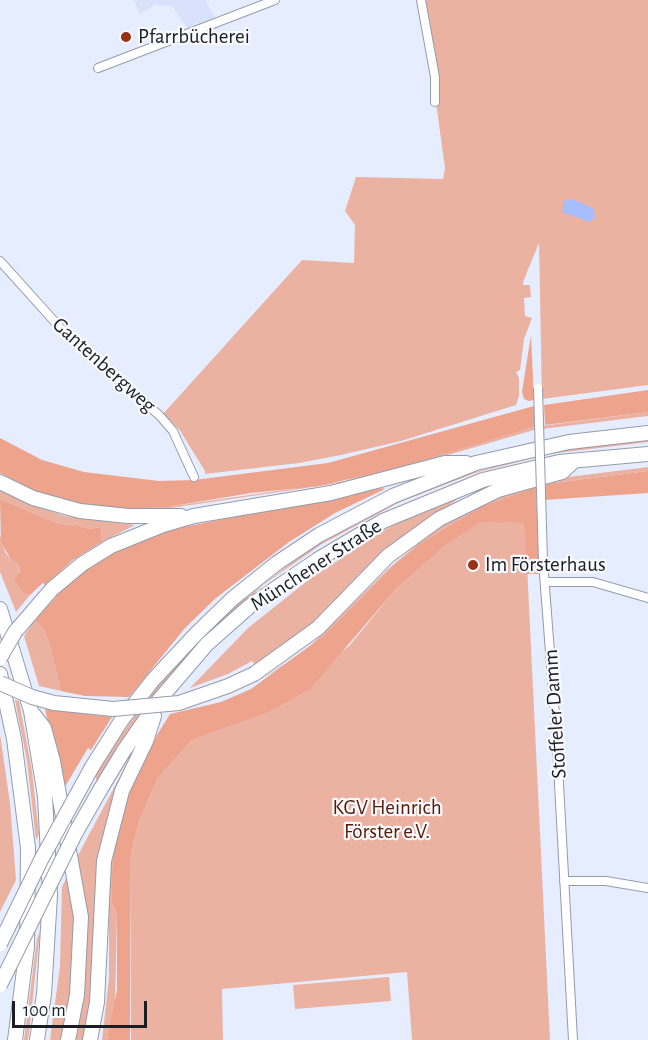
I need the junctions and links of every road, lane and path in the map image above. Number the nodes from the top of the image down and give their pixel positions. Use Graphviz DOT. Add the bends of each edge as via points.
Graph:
graph roads {
  1 [pos="275,0"];
  2 [pos="421,0"];
  3 [pos="98,68"];
  4 [pos="435,102"];
  5 [pos="0,261"];
  6 [pos="538,388"];
  7 [pos="648,433"];
  8 [pos="648,454"];
  9 [pos="575,461"];
  10 [pos="476,463"];
  11 [pos="194,477"];
  12 [pos="0,482"];
  13 [pos="194,516"];
  14 [pos="546,582"];
  15 [pos="648,598"];
  16 [pos="0,609"];
  17 [pos="0,658"];
  18 [pos="0,674"];
  19 [pos="0,683"];
  20 [pos="159,700"];
  21 [pos="31,711"];
  22 [pos="564,881"];
  23 [pos="648,888"];
  24 [pos="0,944"];
  25 [pos="0,985"];
  26 [pos="93,1036"];
  27 [pos="15,1040"];
  28 [pos="37,1040"];
  29 [pos="68,1040"];
  30 [pos="573,1040"];
  1 -- 3 [label="street"];
  2 -- 4 [label="street" via="435,77"];
  5 -- 11 [label="street, Gantenbergweg" via="64,332 160,416 173,431"];
  6 -- 14 [label="street, Stoffeler Damm, bridge"];
  7 -- 10 [label="highway, Münchener Straße" via="569,442"];
  8 -- 9 [label="highway, Münchener Straße"];
  9 -- 19 [label="highway, bridge" via="562,472 480,497 440,519 388,556 295,647 228,687 180,703 113,709 54,703"];
  9 -- 20 [label="highway, Münchener Straße" via="483,480 383,521 296,573 250,606 207,644"];
  10 -- 13 [label="highway" via="445,463 331,493"];
  10 -- 24 [label="highway, Münchener Straße, bridge" via="411,488 318,535 259,578 203,627 121,721 41,860"];
  12 -- 13 [label="highway" via="33,498 80,511"];
  13 -- 17 [label="highway, bridge" via="111,546 82,564 52,589 15,632"];
  14 -- 15 [label="street" via="593,582"];
  14 -- 22 [label="street, Stoffeler Damm"];
  16 -- 21 [label="highway"];
  18 -- 27 [label="highway" via="14,739 28,848 27,947"];
  20 -- 25 [label="highway, Münchener Straße, bridge" via="76,831"];
  20 -- 26 [label="highway" via="146,741 122,791 104,861"];
  21 -- 28 [label="highway" via="45,796 50,895"];
  21 -- 29 [label="highway" via="44,728 53,761 81,917 77,995"];
  22 -- 23 [label="street" via="606,881"];
  22 -- 30 [label="street, Stoffeler Damm"];
}
